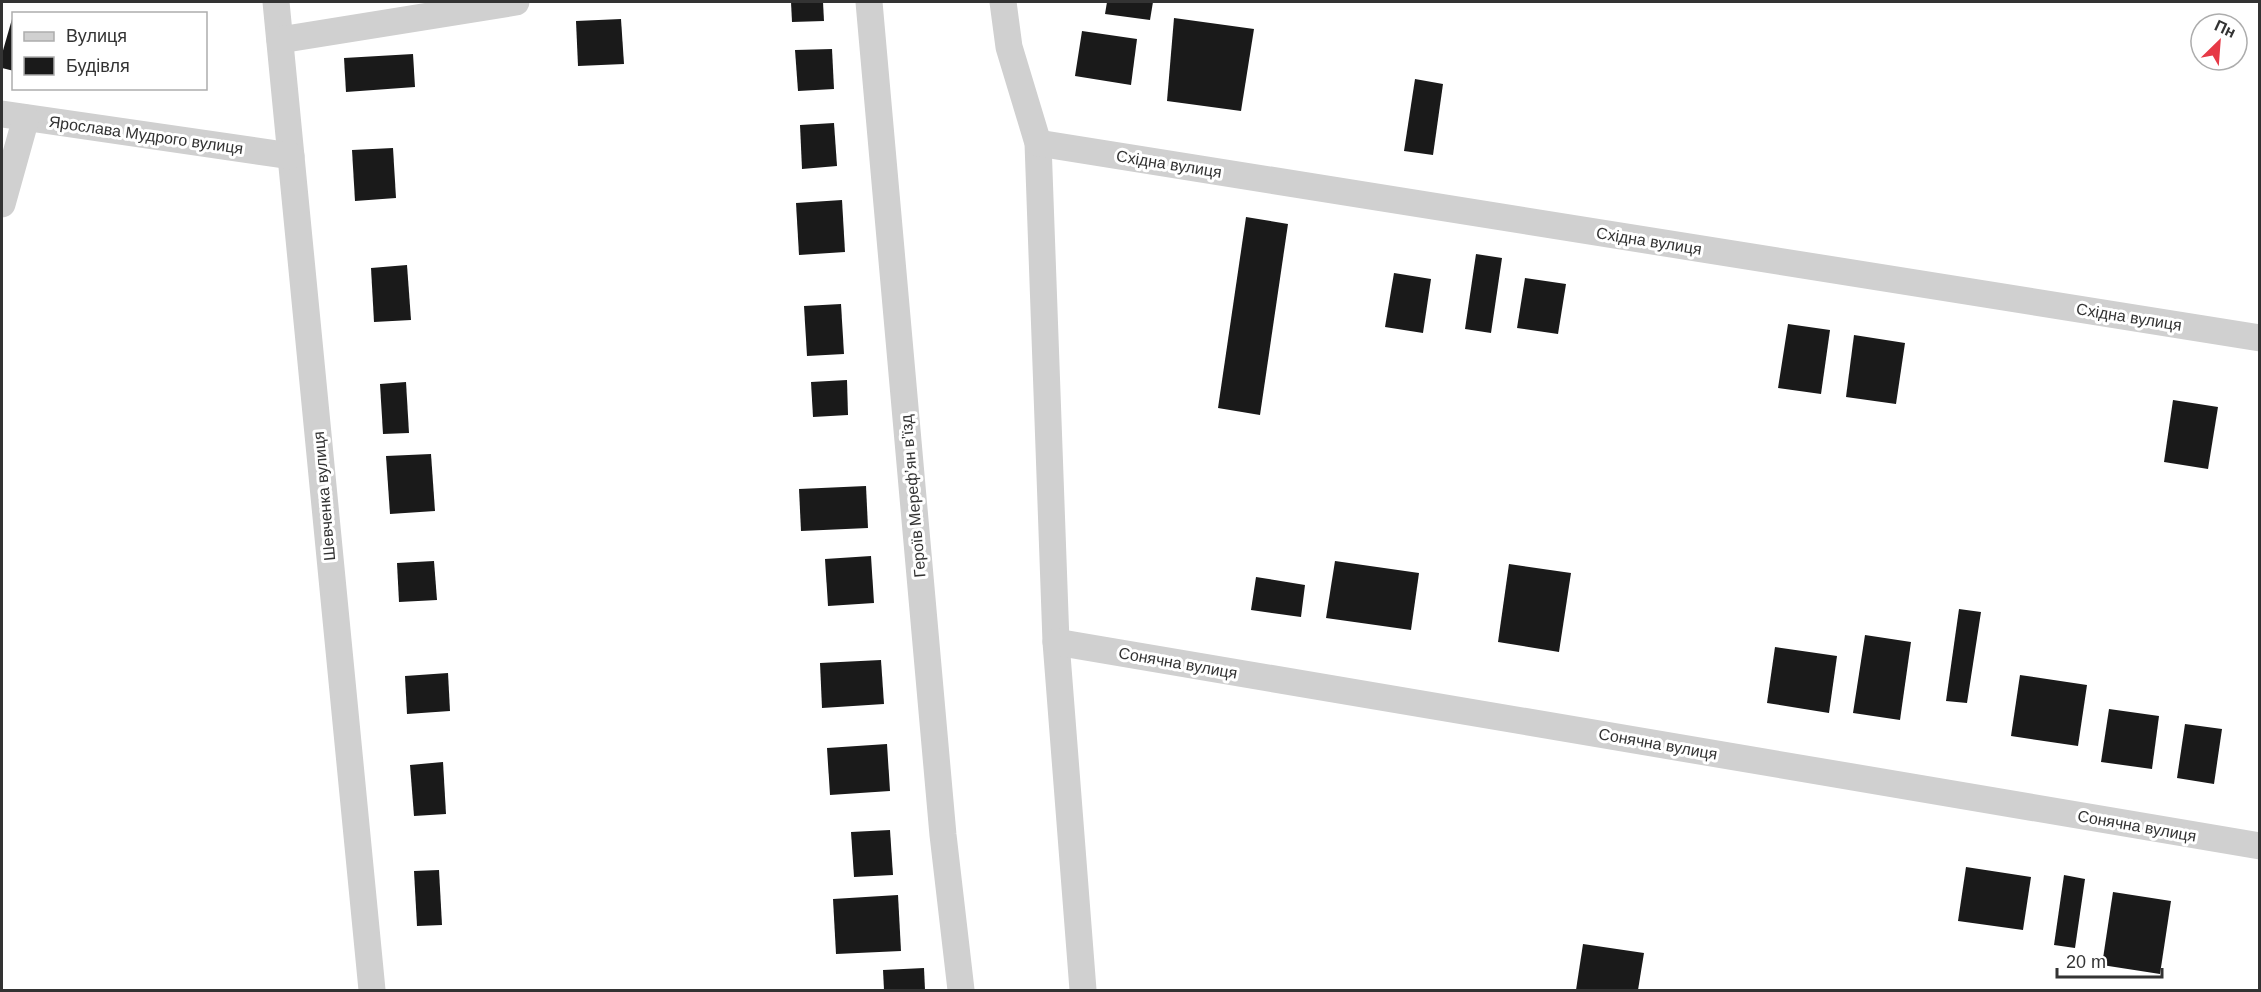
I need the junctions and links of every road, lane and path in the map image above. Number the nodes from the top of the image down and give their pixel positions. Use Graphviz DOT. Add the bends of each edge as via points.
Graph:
graph roads {
  1 [pos="276,2"];
  2 [pos="516,2"];
  3 [pos="869,2"];
  4 [pos="1003,2"];
  5 [pos="280,40"];
  6 [pos="14,116"];
  7 [pos="1038,143"];
  8 [pos="291,156"];
  9 [pos="2,204"];
  10 [pos="2259,338"];
  11 [pos="1056,642"];
  12 [pos="2259,846"];
  13 [pos="372,990"];
  14 [pos="962,990"];
  15 [pos="1083,990"];
  1 -- 5 [label="street, Шевченка вулиця"];
  2 -- 5 [label="street"];
  3 -- 14 [label="street, Героїв Мерефʼян вʼїзд" via="943,835"];
  4 -- 7 [label="street" via="1009,47"];
  5 -- 8 [label="street, Шевченка вулиця"];
  6 -- 8 [label="street, Ярослава Мудрого вулиця"];
  6 -- 9 [label="street"];
  7 -- 10 [label="street, Східна вулиця"];
  7 -- 11 [label="street"];
  8 -- 13 [label="street, Шевченка вулиця"];
  11 -- 12 [label="street, Сонячна вулиця"];
  11 -- 15 [label="street"];
}
